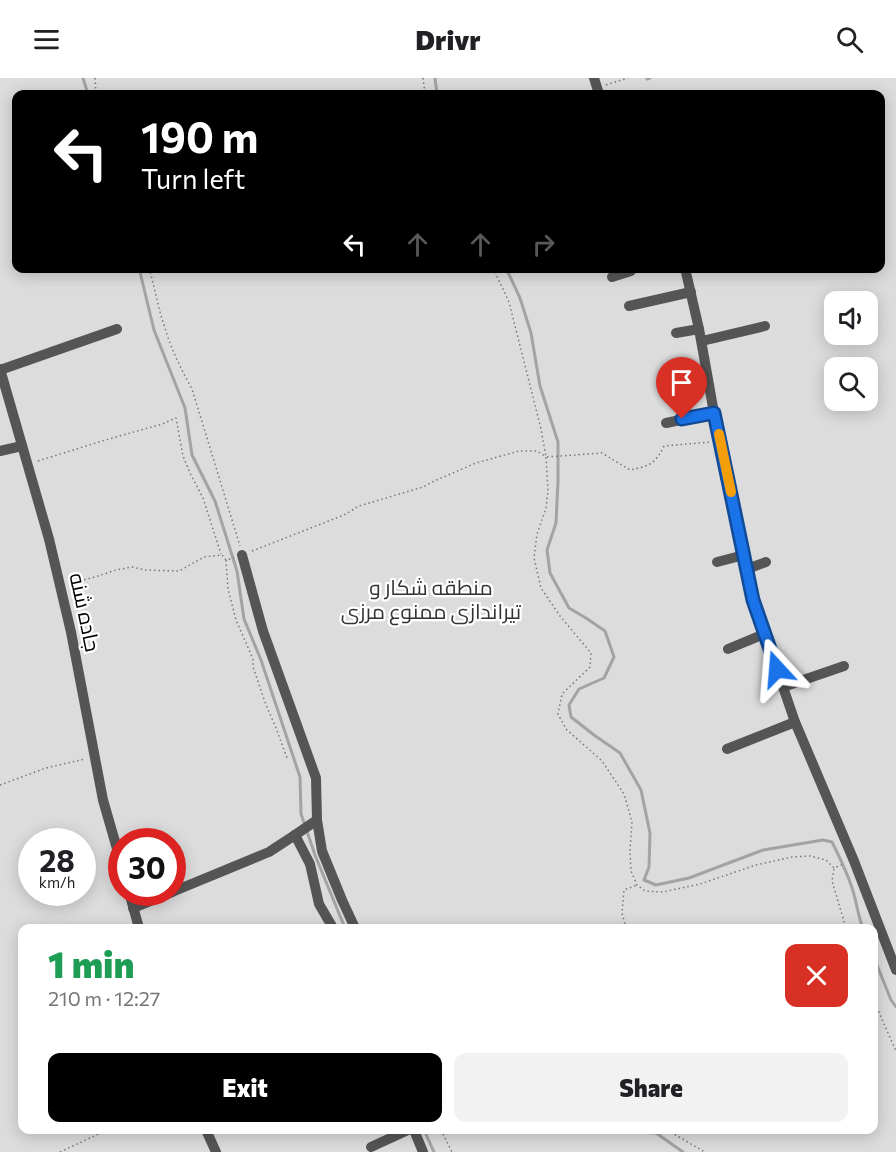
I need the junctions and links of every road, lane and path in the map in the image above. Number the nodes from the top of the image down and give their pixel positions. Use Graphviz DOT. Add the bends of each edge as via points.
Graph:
graph roads {
  1 [pos="628,78"];
  2 [pos="597,87"];
  3 [pos="151,273"];
  4 [pos="495,273"];
  5 [pos="625,273"];
  6 [pos="687,273"];
  7 [pos="612,277"];
  8 [pos="691,292"];
  9 [pos="630,306"];
  10 [pos="765,326"];
  11 [pos="117,329"];
  12 [pos="699,329"];
  13 [pos="676,333"];
  14 [pos="702,341"];
  15 [pos="0,369"];
  16 [pos="714,413"];
  17 [pos="666,423"];
  18 [pos="720,441"];
  19 [pos="22,446"];
  20 [pos="0,451"];
  21 [pos="546,457"];
  22 [pos="28,465"];
  23 [pos="222,555"];
  24 [pos="242,555"];
  25 [pos="744,555"];
  26 [pos="717,562"];
  27 [pos="766,562"];
  28 [pos="747,569"];
  29 [pos="60,585"];
  30 [pos="764,634"];
  31 [pos="728,649"];
  32 [pos="844,666"];
  33 [pos="783,687"];
  34 [pos="795,723"];
  35 [pos="727,748"];
  36 [pos="95,757"];
  37 [pos="286,758"];
  38 [pos="0,785"];
  39 [pos="314,822"];
  40 [pos="111,828"];
  41 [pos="297,833"];
  42 [pos="848,863"];
  43 [pos="834,868"];
  44 [pos="637,885"];
  45 [pos="186,886"];
  46 [pos="138,906"];
  47 [pos="133,908"];
  48 [pos="138,924"];
  49 [pos="331,924"];
  50 [pos="354,924"];
  51 [pos="625,924"];
  52 [pos="845,924"];
  53 [pos="896,970"];
  54 [pos="878,1010"];
  55 [pos="896,1051"];
  56 [pos="98,1134"];
  57 [pos="208,1134"];
  58 [pos="399,1134"];
  59 [pos="416,1134"];
  60 [pos="443,1134"];
  61 [pos="674,1134"];
  62 [pos="371,1146"];
  63 [pos="60,1152"];
  64 [pos="216,1152"];
  65 [pos="423,1152"];
  66 [pos="452,1152"];
  67 [pos="705,1152"];
  1 -- 2 [label="path"];
  3 -- 24 [label="path" via="164,327 192,389"];
  4 -- 21 [label="path" via="509,302"];
  5 -- 7 [label="street"];
  6 -- 8 [label="street"];
  8 -- 9 [label="street"];
  8 -- 12 [label="street"];
  10 -- 14 [label="street"];
  11 -- 15 [label="street"];
  12 -- 13 [label="street"];
  12 -- 14 [label="street"];
  14 -- 16 [label="street"];
  15 -- 19 [label="street, جاده شنه"];
  16 -- 17 [label="street"];
  16 -- 18 [label="street"];
  18 -- 21 [label="path" via="664,446 649,466 630,470 602,453"];
  18 -- 25 [label="street"];
  19 -- 20 [label="street"];
  19 -- 22 [label="street, جاده شنه"];
  21 -- 24 [label="path" via="537,451 519,451 476,463"];
  21 -- 44 [label="path" via="546,508 534,558 541,588 591,653 590,667 562,694 558,714 566,729 603,761 624,794 632,822 631,871"];
  22 -- 23 [label="path" via="176,418 183,456 203,498"];
  22 -- 29 [label="street, جاده شنه"];
  23 -- 29 [label="path" via="204,557 179,571 132,567"];
  23 -- 37 [label="path" via="227,560 228,589 236,620"];
  24 -- 39 [label="street" via="263,631 316,778"];
  25 -- 26 [label="street"];
  25 -- 28 [label="street"];
  27 -- 28 [label="street"];
  28 -- 30 [label="street"];
  29 -- 36 [label="street, جاده شنه"];
  30 -- 31 [label="street"];
  30 -- 33 [label="street"];
  32 -- 33 [label="street"];
  33 -- 34 [label="street"];
  34 -- 35 [label="street"];
  34 -- 53 [label="street"];
  36 -- 38 [label="path" via="46,768"];
  36 -- 40 [label="street, جاده شنه"];
  39 -- 41 [label="street"];
  39 -- 50 [label="street" via="322,851"];
  41 -- 45 [label="street" via="269,852"];
  41 -- 49 [label="street" via="310,864 319,904"];
  42 -- 43 [label="path"];
  43 -- 44 [label="path" via="826,860 810,856 756,865 663,892 645,891"];
  43 -- 52 [label="path" via="832,881"];
  44 -- 51 [label="path" via="624,890"];
  46 -- 47 [label="street"];
  47 -- 48 [label="street"];
  54 -- 55 [label="path"];
  56 -- 63 [label="path"];
  57 -- 64 [label="street"];
  58 -- 62 [label="street"];
  59 -- 65 [label="street"];
  60 -- 66 [label="path"];
  61 -- 67 [label="path"];
}
